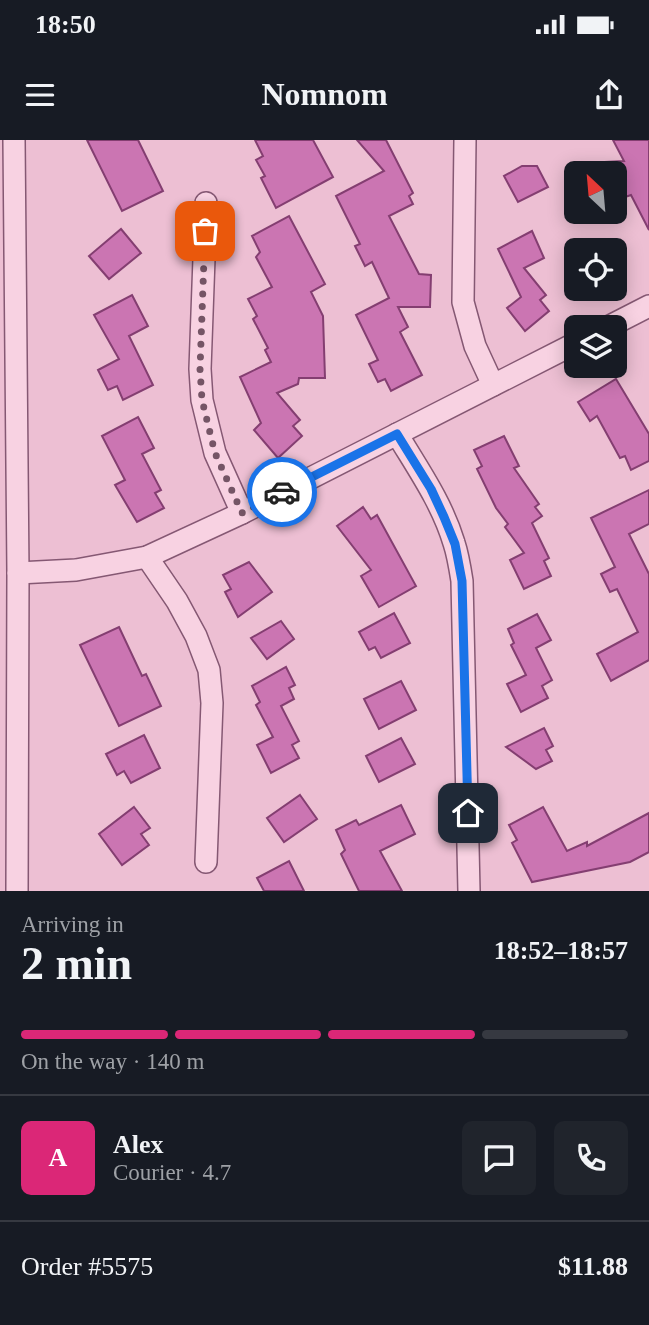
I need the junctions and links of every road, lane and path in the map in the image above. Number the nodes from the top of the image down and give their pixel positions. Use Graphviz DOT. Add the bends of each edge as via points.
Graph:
graph roads {
  1 [pos="15,140"];
  2 [pos="465,140"];
  3 [pos="206,203"];
  4 [pos="7,235"];
  5 [pos="649,306"];
  6 [pos="627,317"];
  7 [pos="564,349"];
  8 [pos="493,385"];
  9 [pos="397,434"];
  10 [pos="242,513"];
  11 [pos="147,556"];
  12 [pos="18,573"];
  13 [pos="206,862"];
  14 [pos="17,891"];
  15 [pos="469,891"];
  1 -- 4 [label="street"];
  2 -- 8 [label="street" via="463,302 475,346"];
  3 -- 10 [label="street" via="202,400 215,453"];
  4 -- 12 [label="street"];
  5 -- 6 [label="street"];
  7 -- 8 [label="street"];
  8 -- 9 [label="street"];
  9 -- 10 [label="street"];
  9 -- 15 [label="street" via="444,517 462,581"];
  10 -- 11 [label="street"];
  11 -- 12 [label="street" via="76,570"];
  11 -- 13 [label="street" via="177,601 209,670 212,703"];
  12 -- 14 [label="street"];
}
